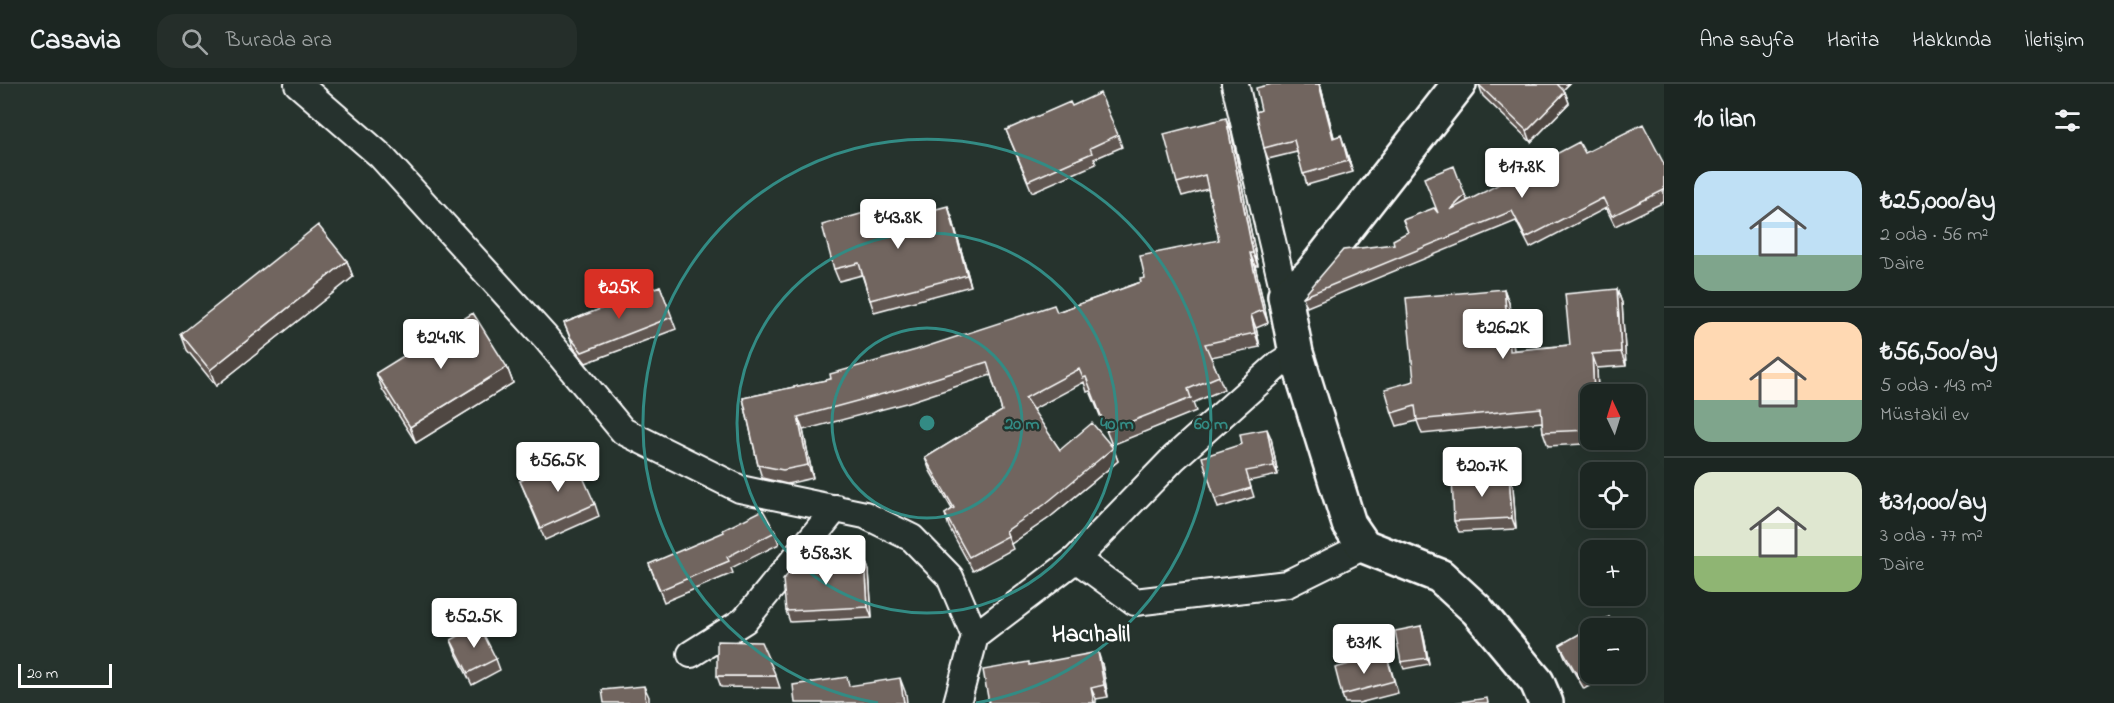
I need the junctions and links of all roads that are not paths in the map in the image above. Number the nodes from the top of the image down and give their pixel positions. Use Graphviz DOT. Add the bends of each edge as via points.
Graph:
graph roads {
  1 [pos="298,84"];
  2 [pos="1235,84"];
  3 [pos="1459,84"];
  4 [pos="1284,296"];
  5 [pos="1296,353"];
  6 [pos="836,508"];
  7 [pos="1364,546"];
  8 [pos="1076,559"];
  9 [pos="975,636"];
  10 [pos="691,654"];
  11 [pos="957,703"];
  12 [pos="1546,703"];
  1 -- 6 [label="street" via="381,156 623,431 740,489"];
  2 -- 4 [label="street"];
  3 -- 4 [label="street" via="1310,275"];
  4 -- 5 [label="street"];
  5 -- 7 [label="street" via="1349,524"];
  5 -- 8 [label="street" via="1174,458"];
  6 -- 9 [label="street" via="865,515 912,538 950,578"];
  6 -- 10 [label="street" via="745,620"];
  7 -- 8 [label="street" via="1287,584 1135,602"];
  7 -- 12 [label="street" via="1440,576 1477,610 1537,682"];
  8 -- 9 [label="street"];
  9 -- 11 [label="street"];
}
